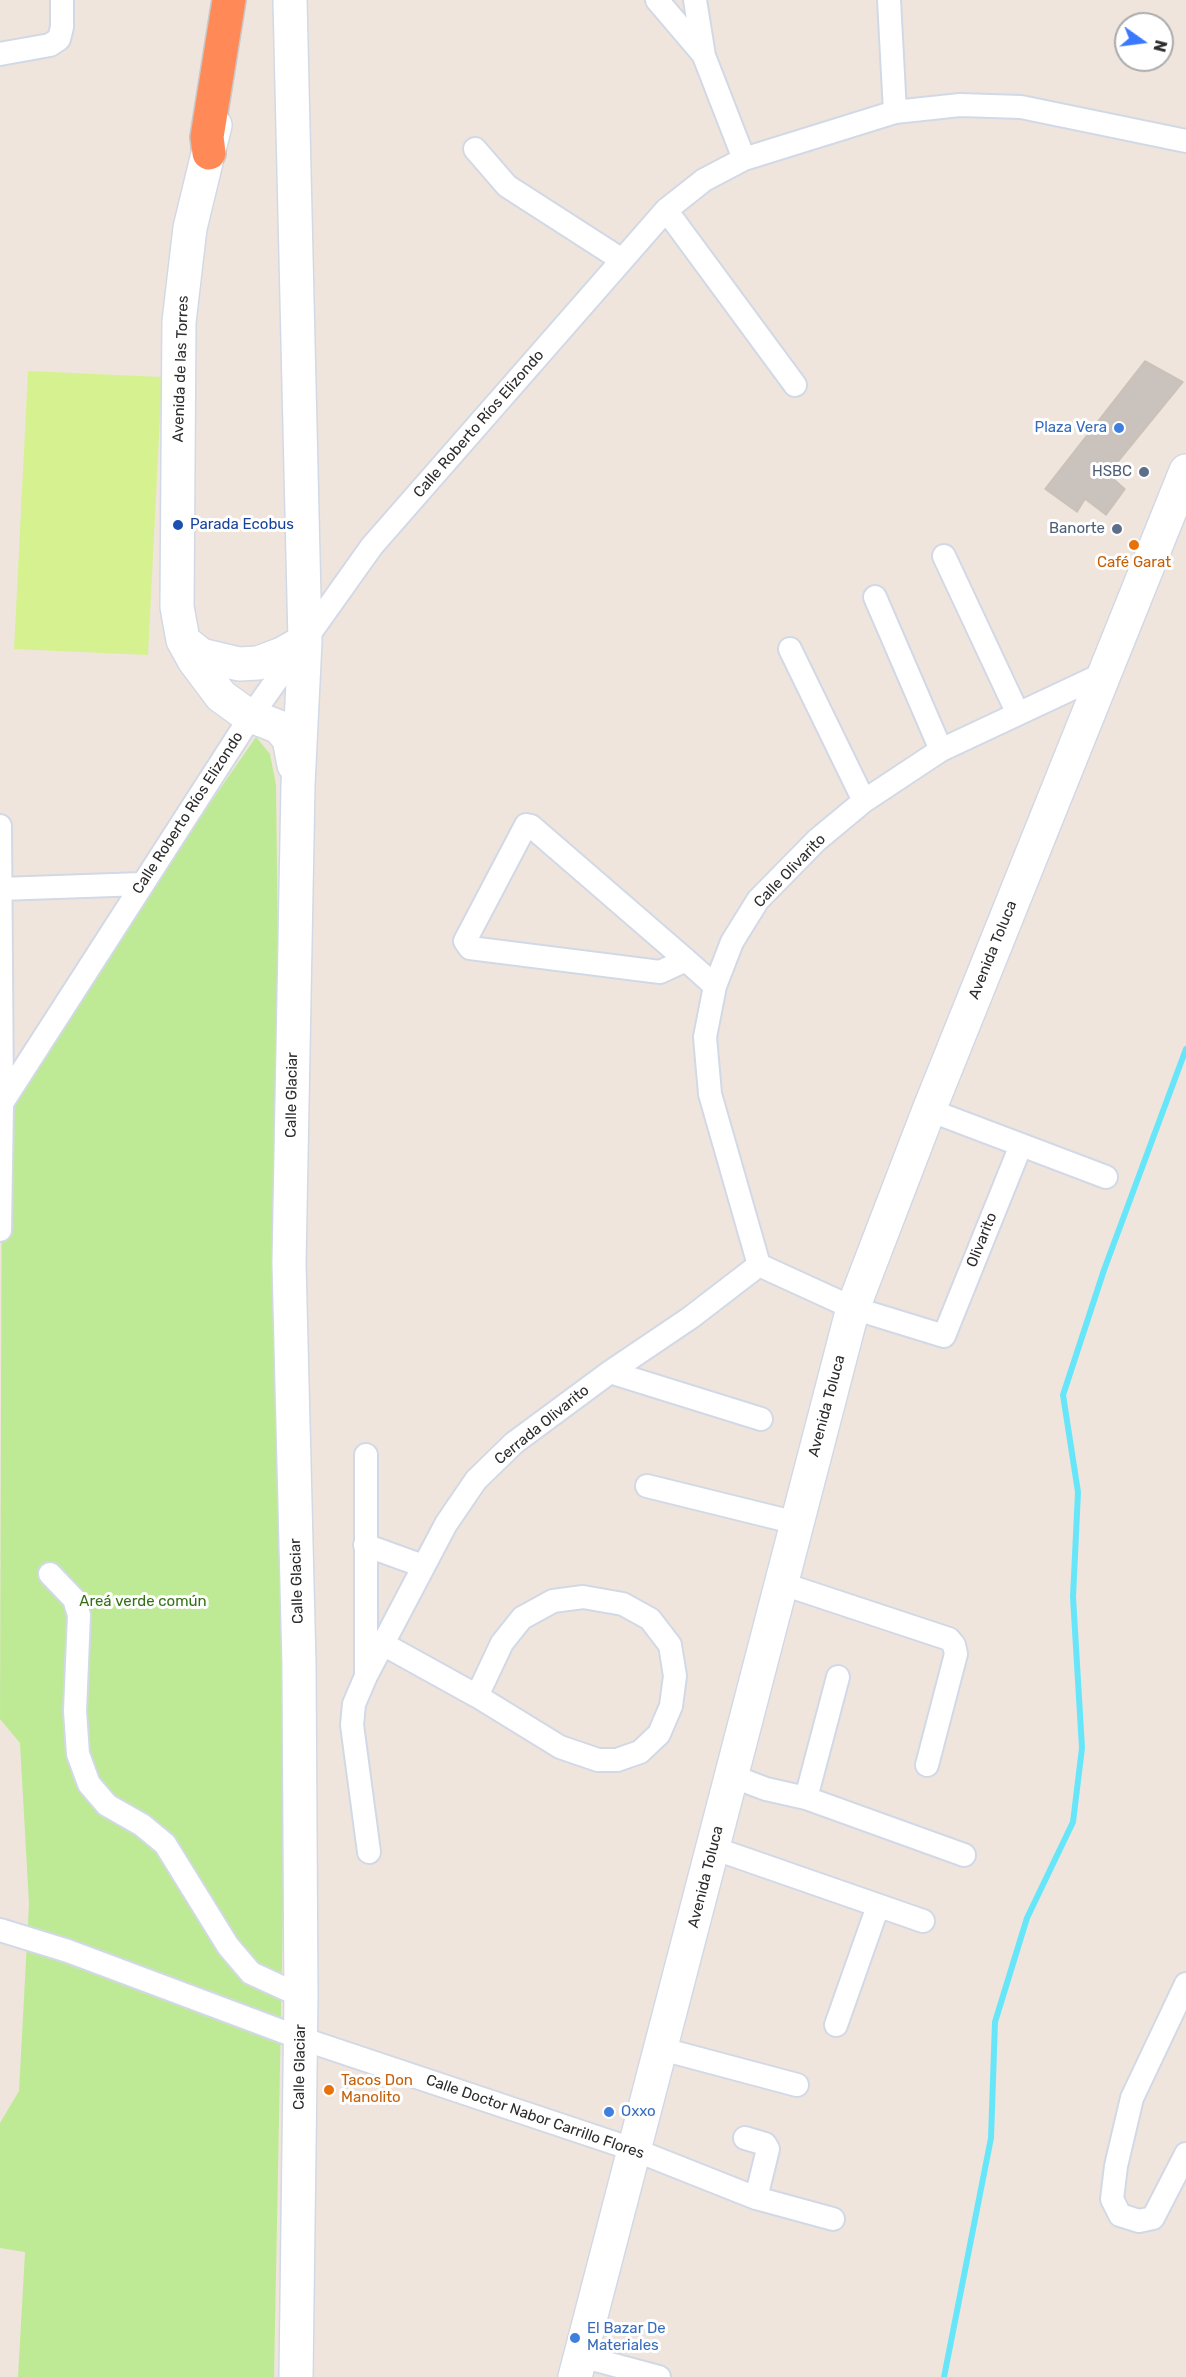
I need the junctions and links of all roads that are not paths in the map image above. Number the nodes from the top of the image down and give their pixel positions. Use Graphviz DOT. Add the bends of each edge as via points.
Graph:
graph roads {
  1 [pos="62,0"];
  2 [pos="228,0"];
  3 [pos="239,0"];
  4 [pos="290,0"];
  5 [pos="657,0"];
  6 [pos="695,0"];
  7 [pos="889,0"];
  8 [pos="0,54"];
  9 [pos="704,56"];
  10 [pos="895,112"];
  11 [pos="1186,141"];
  12 [pos="475,149"];
  13 [pos="209,153"];
  14 [pos="744,159"];
  15 [pos="666,210"];
  16 [pos="622,260"];
  17 [pos="795,385"];
  18 [pos="1186,471"];
  19 [pos="944,556"];
  20 [pos="874,597"];
  21 [pos="183,640"];
  22 [pos="306,641"];
  23 [pos="790,649"];
  24 [pos="1103,674"];
  25 [pos="1018,714"];
  26 [pos="251,716"];
  27 [pos="941,750"];
  28 [pos="298,785"];
  29 [pos="864,801"];
  30 [pos="0,826"];
  31 [pos="142,884"];
  32 [pos="1,889"];
  33 [pos="686,960"];
  34 [pos="715,986"];
  35 [pos="1,1103"];
  36 [pos="929,1110"];
  37 [pos="1021,1145"];
  38 [pos="1106,1177"];
  39 [pos="0,1230"];
  40 [pos="759,1265"];
  41 [pos="853,1308"];
  42 [pos="610,1372"];
  43 [pos="760,1419"];
  44 [pos="366,1455"];
  45 [pos="647,1486"];
  46 [pos="796,1523"];
  47 [pos="365,1545"];
  48 [pos="423,1566"];
  49 [pos="50,1574"];
  50 [pos="780,1583"];
  51 [pos="383,1644"];
  52 [pos="366,1676"];
  53 [pos="838,1677"];
  54 [pos="477,1696"];
  55 [pos="927,1765"];
  56 [pos="732,1776"];
  57 [pos="806,1798"];
  58 [pos="713,1848"];
  59 [pos="369,1852"];
  60 [pos="964,1855"];
  61 [pos="878,1906"];
  62 [pos="923,1921"];
  63 [pos="0,1930"];
  64 [pos="1186,1984"];
  65 [pos="301,1996"];
  66 [pos="836,2025"];
  67 [pos="300,2038"];
  68 [pos="662,2049"];
  69 [pos="798,2085"];
  70 [pos="745,2139"];
  71 [pos="635,2150"];
  72 [pos="1186,2154"];
  73 [pos="756,2198"];
  74 [pos="832,2219"];
  75 [pos="578,2367"];
  76 [pos="296,2377"];
  77 [pos="659,2377"];
  1 -- 8 [label="street" via="59,39 51,45"];
  2 -- 13 [label="highway" via="207,137"];
  3 -- 13 [label="street, Avenida de las Torres"];
  4 -- 22 [label="street"];
  5 -- 9 [label="street"];
  6 -- 9 [label="street"];
  7 -- 10 [label="street"];
  9 -- 14 [label="street"];
  10 -- 11 [label="street, Calle Roberto Ríos Elizondo" via="960,105 1022,106"];
  10 -- 14 [label="street, Calle Roberto Ríos Elizondo"];
  12 -- 16 [label="street" via="507,186"];
  13 -- 21 [label="street, Avenida de las Torres" via="190,228 179,322 177,607"];
  14 -- 15 [label="street, Calle Roberto Ríos Elizondo" via="704,180"];
  15 -- 16 [label="street, Calle Roberto Ríos Elizondo"];
  15 -- 17 [label="street"];
  16 -- 22 [label="street, Calle Roberto Ríos Elizondo" via="372,546"];
  18 -- 24 [label="street, Avenida Toluca"];
  19 -- 25 [label="street"];
  20 -- 27 [label="street"];
  21 -- 22 [label="street" via="201,655 239,664 258,663"];
  21 -- 26 [label="street, Avenida de las Torres" via="221,696"];
  22 -- 26 [label="street, Calle Roberto Ríos Elizondo"];
  22 -- 28 [label="street, Calle Glaciar"];
  23 -- 29 [label="street"];
  24 -- 25 [label="street, Calle Olivarito"];
  24 -- 36 [label="street, Avenida Toluca"];
  25 -- 27 [label="street, Calle Olivarito"];
  26 -- 28 [label="street, Calle Glaciar" via="279,727 289,739"];
  26 -- 31 [label="street, Calle Roberto Ríos Elizondo"];
  27 -- 29 [label="street, Calle Olivarito"];
  28 -- 65 [label="street, Calle Glaciar" via="289,1263 299,1664"];
  29 -- 34 [label="street, Calle Olivarito" via="817,840 758,900 732,942"];
  30 -- 32 [label="street"];
  31 -- 32 [label="street"];
  31 -- 35 [label="street, Calle Roberto Ríos Elizondo"];
  32 -- 35 [label="street"];
  33 -- 33 [label="street" via="660,972 470,948 465,941 526,825"];
  33 -- 34 [label="street"];
  34 -- 40 [label="street, Calle Olivarito" via="705,1036 710,1094"];
  35 -- 39 [label="street"];
  36 -- 37 [label="street"];
  36 -- 41 [label="street, Avenida Toluca"];
  37 -- 38 [label="street"];
  37 -- 41 [label="street, Olivarito" via="944,1336"];
  40 -- 41 [label="street"];
  40 -- 42 [label="street, Cerrada Olivarito"];
  41 -- 46 [label="street, Avenida Toluca"];
  42 -- 43 [label="street"];
  42 -- 48 [label="street, Cerrada Olivarito" via="514,1443 476,1480"];
  44 -- 47 [label="street"];
  45 -- 46 [label="street"];
  46 -- 50 [label="street, Avenida Toluca"];
  47 -- 48 [label="street"];
  47 -- 52 [label="street"];
  48 -- 51 [label="street, Cerrada Olivarito"];
  49 -- 65 [label="street" via="74,1599 79,1615 75,1711 78,1754 89,1784 106,1805 142,1825 165,1844 228,1946 251,1973"];
  50 -- 55 [label="street" via="949,1639 954,1645 956,1653"];
  50 -- 56 [label="street, Avenida Toluca"];
  51 -- 52 [label="street, Cerrada Olivarito"];
  51 -- 54 [label="street"];
  52 -- 59 [label="street, Cerrada Olivarito" via="354,1704 352,1725"];
  53 -- 57 [label="street"];
  54 -- 54 [label="street" via="560,1747 598,1760 617,1760 640,1752 659,1734 671,1706 675,1676 670,1645 650,1619 623,1604 583,1596 553,1601 522,1618 502,1643"];
  56 -- 57 [label="street"];
  56 -- 58 [label="street, Avenida Toluca"];
  57 -- 60 [label="street"];
  58 -- 61 [label="street"];
  58 -- 68 [label="street, Avenida Toluca"];
  61 -- 62 [label="street"];
  61 -- 66 [label="street"];
  63 -- 67 [label="street, Calle Doctor Nabor Carrillo Flores" via="68,1951"];
  64 -- 72 [label="street" via="1132,2098 1112,2199 1120,2216 1139,2221 1153,2218"];
  65 -- 67 [label="street, Calle Glaciar"];
  67 -- 71 [label="street, Calle Doctor Nabor Carrillo Flores"];
  67 -- 76 [label="street, Calle Glaciar"];
  68 -- 69 [label="street"];
  68 -- 71 [label="street, Avenida Toluca"];
  70 -- 73 [label="street" via="765,2144 768,2149"];
  71 -- 73 [label="street, Calle Doctor Nabor Carrillo Flores"];
  71 -- 75 [label="street, Avenida Toluca"];
  73 -- 74 [label="street, Calle Doctor Nabor Carrillo Flores"];
  75 -- 77 [label="street"];
}
